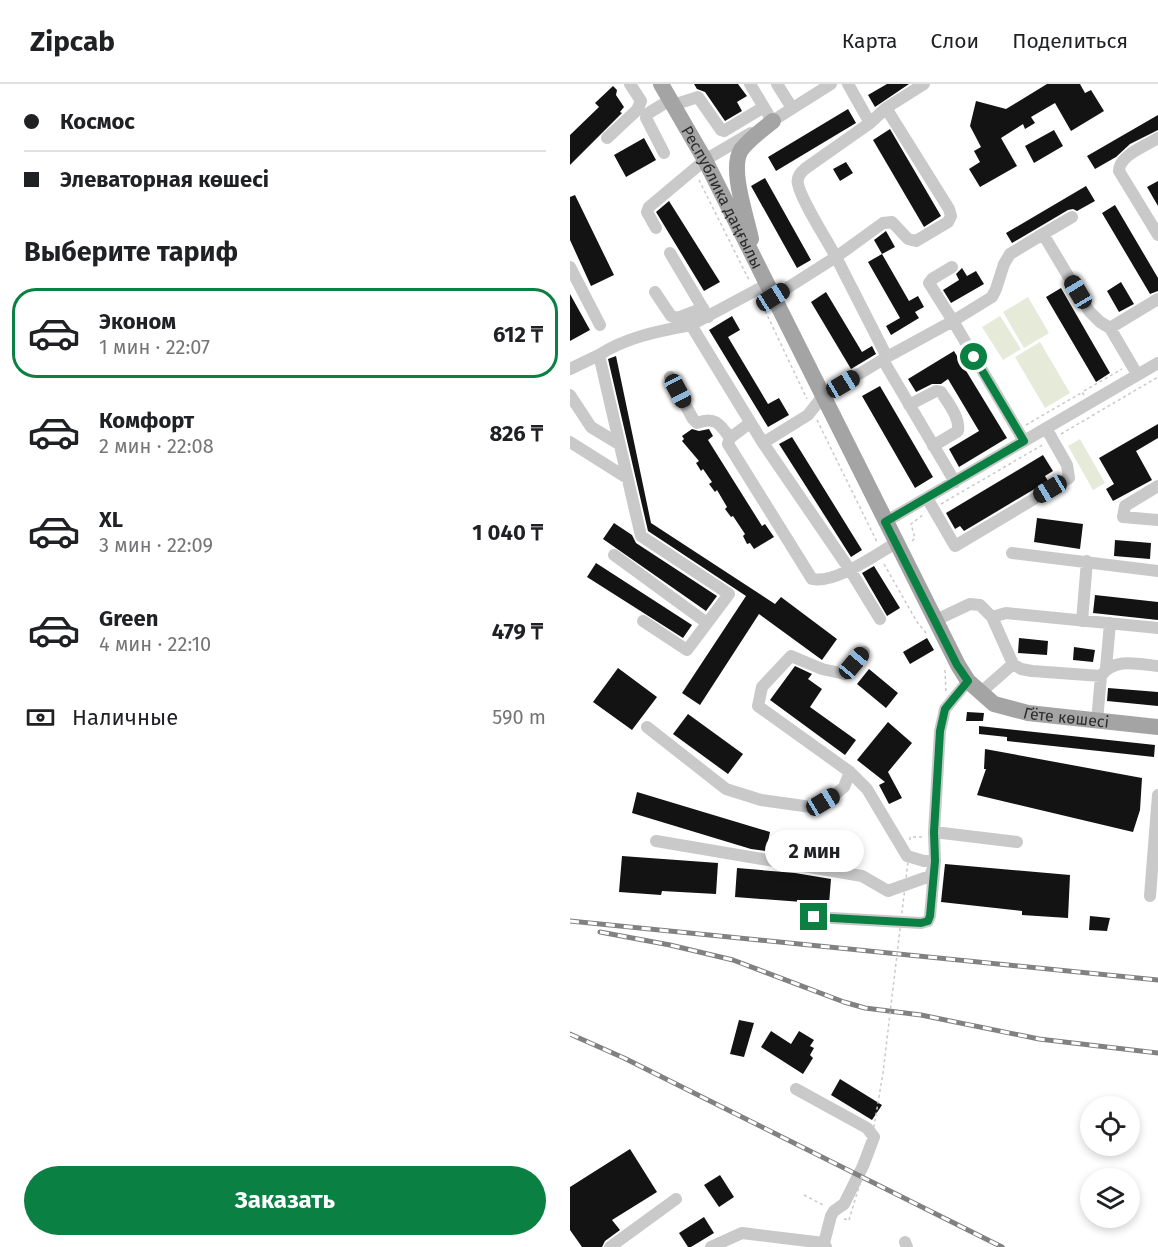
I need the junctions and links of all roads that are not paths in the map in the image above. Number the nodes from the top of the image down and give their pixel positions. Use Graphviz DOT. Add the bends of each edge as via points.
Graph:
graph roads {
  1 [pos="630,84"];
  2 [pos="661,84"];
  3 [pos="750,84"];
  4 [pos="777,84"];
  5 [pos="831,84"];
  6 [pos="848,84"];
  7 [pos="924,84"];
  8 [pos="672,102"];
  9 [pos="792,108"];
  10 [pos="886,108"];
  11 [pos="769,114"];
  12 [pos="870,123"];
  13 [pos="607,138"];
  14 [pos="1158,138"];
  15 [pos="664,153"];
  16 [pos="699,165"];
  17 [pos="1072,217"];
  18 [pos="656,228"];
  19 [pos="1043,234"];
  20 [pos="1158,235"];
  21 [pos="670,252"];
  22 [pos="836,257"];
  23 [pos="757,266"];
  24 [pos="570,267"];
  25 [pos="952,267"];
  26 [pos="765,291"];
  27 [pos="655,292"];
  28 [pos="1158,299"];
  29 [pos="705,312"];
  30 [pos="952,321"];
  31 [pos="600,325"];
  32 [pos="691,326"];
  33 [pos="1110,328"];
  34 [pos="599,355"];
  35 [pos="885,359"];
  36 [pos="1157,365"];
  37 [pos="570,369"];
  38 [pos="1137,374"];
  39 [pos="670,377"];
  40 [pos="570,395"];
  41 [pos="823,396"];
  42 [pos="909,405"];
  43 [pos="750,423"];
  44 [pos="1046,428"];
  45 [pos="730,438"];
  46 [pos="1024,441"];
  47 [pos="570,442"];
  48 [pos="619,444"];
  49 [pos="763,444"];
  50 [pos="933,446"];
  51 [pos="627,478"];
  52 [pos="955,482"];
  53 [pos="1158,486"];
  54 [pos="927,498"];
  55 [pos="1158,520"];
  56 [pos="885,522"];
  57 [pos="888,547"];
  58 [pos="1012,553"];
  59 [pos="614,555"];
  60 [pos="1088,561"];
  61 [pos="850,570"];
  62 [pos="1158,571"];
  63 [pos="992,617"];
  64 [pos="880,619"];
  65 [pos="936,620"];
  66 [pos="644,621"];
  67 [pos="1082,621"];
  68 [pos="707,623"];
  69 [pos="1110,623"];
  70 [pos="1158,628"];
  71 [pos="864,652"];
  72 [pos="1013,664"];
  73 [pos="1158,666"];
  74 [pos="1104,672"];
  75 [pos="974,687"];
  76 [pos="1097,721"];
  77 [pos="647,727"];
  78 [pos="1158,727"];
  79 [pos="850,772"];
  80 [pos="1158,795"];
  81 [pos="930,834"];
  82 [pos="656,841"];
  83 [pos="1017,842"];
  84 [pos="935,861"];
  85 [pos="1150,896"];
  86 [pos="814,917"];
  87 [pos="796,1089"];
  88 [pos="676,1199"];
  89 [pos="773,1242"];
  90 [pos="825,1245"];
  91 [pos="610,1247"];
  92 [pos="711,1247"];
  1 -- 13 [label="street" via="641,100 638,110"];
  2 -- 8 [label="main road, Республика даңғылы"];
  3 -- 11 [label="street"];
  4 -- 9 [label="street"];
  5 -- 9 [label="street"];
  6 -- 12 [label="street"];
  7 -- 10 [label="street"];
  8 -- 11 [label="street" via="698,97 724,131"];
  8 -- 15 [label="street" via="646,118"];
  8 -- 16 [label="main road, Республика даңғылы"];
  9 -- 11 [label="street"];
  10 -- 12 [label="street"];
  10 -- 22 [label="street" via="951,216 948,222 916,241 908,239 892,222 883,223"];
  11 -- 16 [label="street"];
  11 -- 23 [label="main road" via="743,148 738,165"];
  12 -- 22 [label="street" via="799,175 797,183"];
  14 -- 20 [label="street" via="1122,160 1119,171"];
  16 -- 18 [label="street" via="649,207 647,212"];
  16 -- 23 [label="main road, Республика даңғылы"];
  17 -- 19 [label="street"];
  19 -- 30 [label="street" via="1010,254 992,297"];
  19 -- 33 [label="street" via="1089,311"];
  21 -- 29 [label="street"];
  22 -- 26 [label="street"];
  22 -- 35 [label="street"];
  23 -- 26 [label="main road, Республика даңғылы"];
  24 -- 31 [label="street"];
  25 -- 30 [label="street" via="929,283"];
  26 -- 29 [label="street"];
  26 -- 41 [label="main road, Республика даңғылы"];
  27 -- 29 [label="street" via="671,316"];
  28 -- 33 [label="street"];
  29 -- 32 [label="street"];
  30 -- 35 [label="street"];
  30 -- 46 [label="street"];
  32 -- 34 [label="street" via="654,332 612,346"];
  32 -- 43 [label="street"];
  33 -- 38 [label="street"];
  34 -- 37 [label="street"];
  34 -- 48 [label="street"];
  35 -- 41 [label="street"];
  35 -- 42 [label="street"];
  36 -- 38 [label="street"];
  38 -- 44 [label="street"];
  39 -- 45 [label="street" via="693,419 697,423 719,422"];
  40 -- 48 [label="street" via="591,427"];
  41 -- 49 [label="street" via="808,415"];
  41 -- 56 [label="main road, Республика даңғылы"];
  42 -- 50 [label="street"];
  42 -- 50 [label="street" via="941,392 958,421 958,430"];
  43 -- 45 [label="street"];
  43 -- 49 [label="street"];
  44 -- 46 [label="street"];
  44 -- 54 [label="street" via="1067,465 1069,478 955,546"];
  45 -- 61 [label="street" via="728,444 812,579"];
  46 -- 52 [label="street"];
  47 -- 51 [label="street"];
  48 -- 51 [label="street"];
  49 -- 61 [label="street"];
  50 -- 52 [label="street"];
  51 -- 68 [label="street" via="641,536 729,594"];
  52 -- 54 [label="street"];
  53 -- 55 [label="street" via="1125,506 1124,517"];
  54 -- 56 [label="street"];
  56 -- 57 [label="main road, Республика даңғылы"];
  57 -- 61 [label="street"];
  57 -- 65 [label="main road, Республика даңғылы"];
  58 -- 60 [label="street"];
  59 -- 68 [label="street"];
  60 -- 62 [label="street"];
  60 -- 67 [label="street"];
  61 -- 64 [label="street"];
  63 -- 65 [label="street" via="980,605 970,604"];
  63 -- 67 [label="street" via="1006,613"];
  63 -- 72 [label="street"];
  65 -- 75 [label="main road, Республика даңғылы" via="957,665"];
  66 -- 68 [label="street" via="687,650"];
  67 -- 69 [label="street"];
  69 -- 70 [label="street"];
  69 -- 74 [label="street"];
  71 -- 79 [label="street" via="845,674 791,656 762,687 758,706"];
  72 -- 74 [label="street" via="1032,671"];
  72 -- 75 [label="street"];
  73 -- 74 [label="street" via="1122,663"];
  74 -- 76 [label="street"];
  75 -- 76 [label="main road, Гёте көшесі" via="994,704 1028,713"];
  75 -- 81 [label="street" via="945,709"];
  76 -- 78 [label="main road, Гёте көшесі"];
  77 -- 79 [label="street" via="726,789 761,800 811,807 844,787"];
  79 -- 84 [label="street" via="867,789 907,856"];
  80 -- 85 [label="street"];
  81 -- 83 [label="street"];
  81 -- 84 [label="street"];
  82 -- 84 [label="street" via="862,876 888,891 930,876"];
  84 -- 86 [label="street" via="928,921"];
  87 -- 90 [label="street" via="867,1128 874,1137 844,1204 834,1211"];
  88 -- 91 [label="street"];
  89 -- 90 [label="street"];
  89 -- 92 [label="street" via="742,1233"];
}
